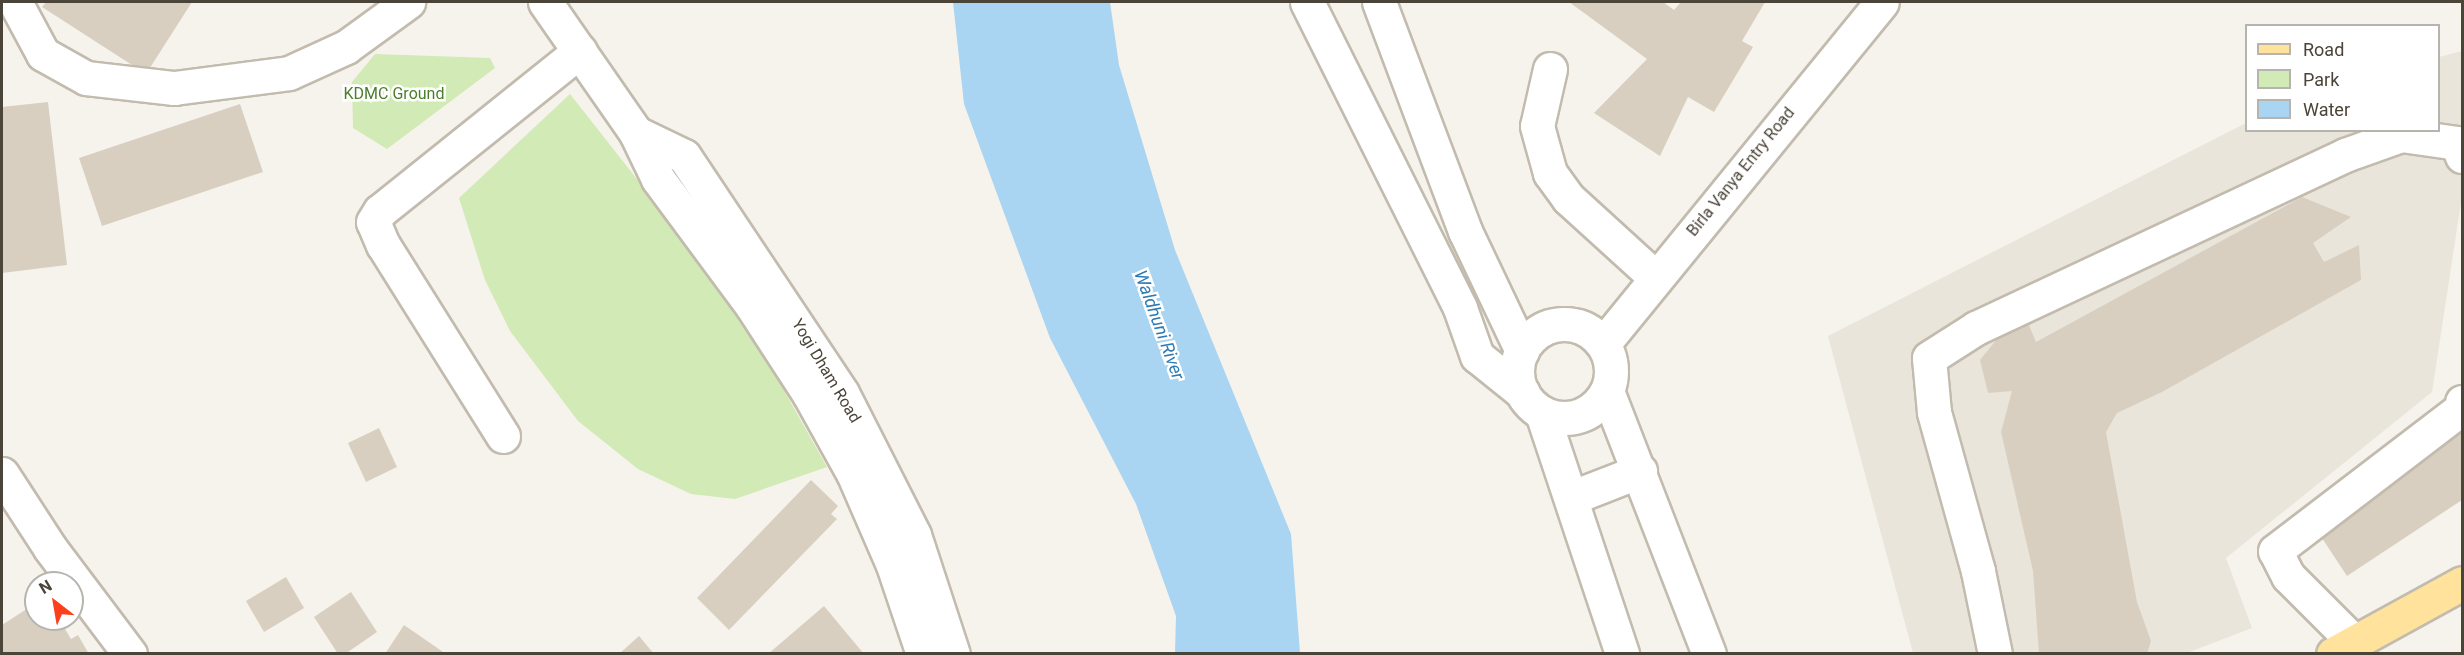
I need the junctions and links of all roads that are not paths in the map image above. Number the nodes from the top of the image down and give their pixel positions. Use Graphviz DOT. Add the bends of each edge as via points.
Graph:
graph roads {
  1 [pos="15,2"];
  2 [pos="408,2"];
  3 [pos="545,2"];
  4 [pos="1308,2"];
  5 [pos="1379,2"];
  6 [pos="1882,2"];
  7 [pos="580,51"];
  8 [pos="1550,69"];
  9 [pos="636,133"];
  10 [pos="2463,156"];
  11 [pos="1656,278"];
  12 [pos="1603,344"];
  13 [pos="1522,351"];
  14 [pos="1607,391"];
  15 [pos="2463,402"];
  16 [pos="1532,403"];
  17 [pos="503,436"];
  18 [pos="1640,471"];
  19 [pos="2,474"];
  20 [pos="1573,497"];
  21 [pos="2463,583"];
  22 [pos="2344,648"];
  23 [pos="130,654"];
  24 [pos="922,654"];
  25 [pos="952,654"];
  26 [pos="1622,654"];
  27 [pos="1709,654"];
  28 [pos="1995,654"];
  1 -- 2 [label="street" via="43,54 60,64 86,78 174,88 289,73 346,47"];
  3 -- 7 [label="street, Yogi Dham Road"];
  4 -- 16 [label="street" via="1460,308 1477,356"];
  5 -- 13 [label="street" via="1465,231"];
  6 -- 11 [label="street, Birla Vanya Entry Road"];
  7 -- 9 [label="street, Yogi Dham Road"];
  7 -- 17 [label="street" via="380,211 373,222 382,245"];
  8 -- 11 [label="street" via="1537,126 1550,173 1568,198"];
  9 -- 24 [label="street, Yogi Dham Road" via="658,179 752,306 853,473 893,565"];
  9 -- 25 [label="street, Yogi Dham Road" via="684,156 842,393 914,535"];
  10 -- 28 [label="street" via="2457,144 2401,135 2345,155 1976,328 1929,358 1934,412 1978,571"];
  11 -- 12 [label="street, Birla Vanya Entry Road"];
  12 -- 13 [label="street" via="1584,329 1561,324 1545,328"];
  12 -- 14 [label="street" via="1611,375"];
  13 -- 16 [label="street" via="1518,379"];
  14 -- 16 [label="street" via="1598,404 1570,418"];
  14 -- 18 [label="street"];
  15 -- 22 [label="street" via="2462,408 2276,551 2288,576"];
  16 -- 20 [label="street"];
  18 -- 20 [label="street"];
  18 -- 27 [label="street"];
  19 -- 23 [label="street" via="50,548"];
  20 -- 26 [label="street"];
  21 -- 22 [label="main road"];
}
